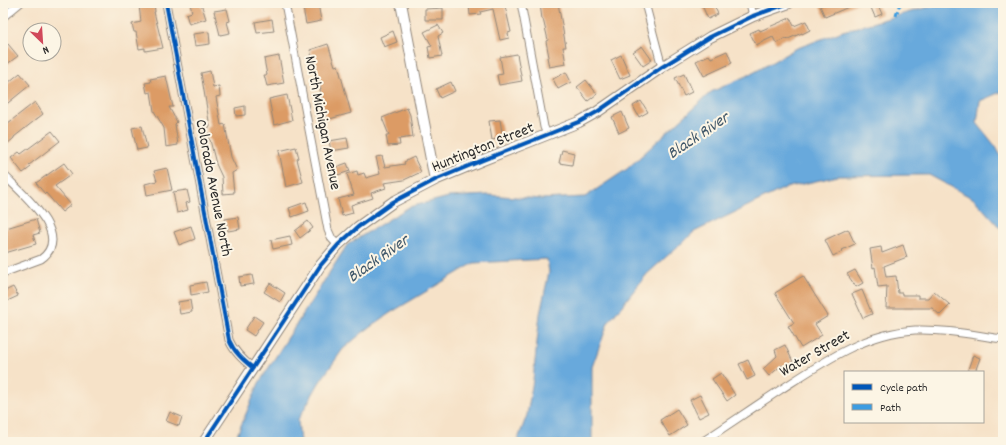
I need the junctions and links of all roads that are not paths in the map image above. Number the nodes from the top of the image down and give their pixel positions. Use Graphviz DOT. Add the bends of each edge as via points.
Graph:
graph roads {
  1 [pos="20,3"];
  2 [pos="166,3"];
  3 [pos="284,3"];
  4 [pos="401,3"];
  5 [pos="521,3"];
  6 [pos="645,3"];
  7 [pos="750,3"];
  8 [pos="788,3"];
  9 [pos="753,16"];
  10 [pos="3,17"];
  11 [pos="662,67"];
  12 [pos="547,134"];
  13 [pos="3,174"];
  14 [pos="435,180"];
  15 [pos="338,245"];
  16 [pos="3,273"];
  17 [pos="1003,339"];
  18 [pos="253,368"];
  19 [pos="204,442"];
  20 [pos="702,442"];
  1 -- 10 [label="street"];
  2 -- 18 [label="street, Colorado Avenue North" via="229,340 232,347"];
  3 -- 15 [label="street, North Michigan Avenue" via="328,230"];
  4 -- 14 [label="street"];
  5 -- 12 [label="street"];
  6 -- 11 [label="street"];
  7 -- 9 [label="street"];
  8 -- 9 [label="street, Huntington Street"];
  9 -- 11 [label="street, Huntington Street" via="710,37"];
  11 -- 12 [label="street, Huntington Street" via="597,112"];
  12 -- 14 [label="street, Huntington Street"];
  13 -- 16 [label="street" via="44,216 52,239 51,248 41,259"];
  14 -- 15 [label="street, Huntington Street" via="393,202"];
  15 -- 18 [label="street, Huntington Street" via="320,266"];
  17 -- 20 [label="street, Water Street" via="933,330 881,336 845,350 820,364"];
  18 -- 19 [label="street, Huntington Street"];
}
